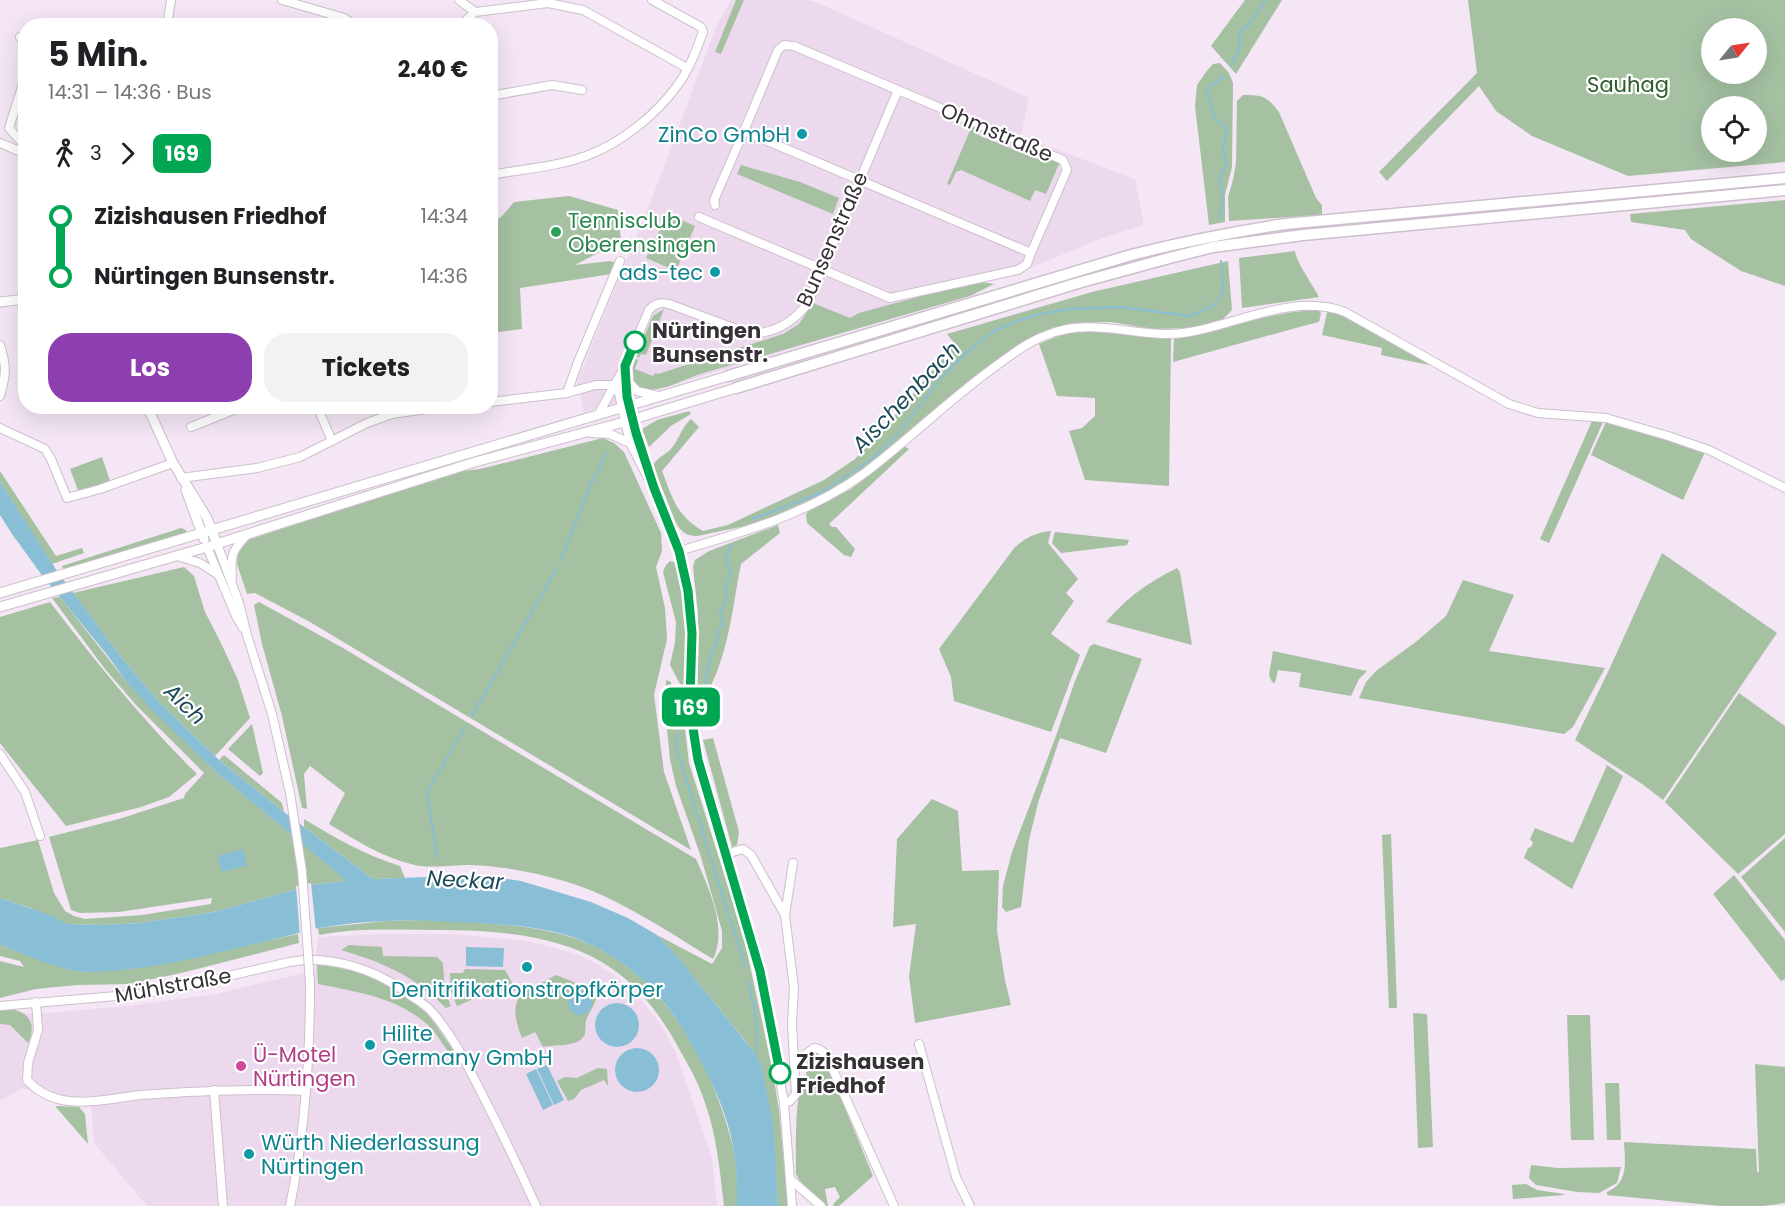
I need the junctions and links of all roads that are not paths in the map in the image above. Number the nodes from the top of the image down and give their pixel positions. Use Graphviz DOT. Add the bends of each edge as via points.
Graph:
graph roads {
  1 [pos="171,0"];
  2 [pos="282,0"];
  3 [pos="459,0"];
  4 [pos="652,0"];
  5 [pos="475,12"];
  6 [pos="168,18"];
  7 [pos="344,18"];
  8 [pos="469,18"];
  9 [pos="687,68"];
  10 [pos="582,90"];
  11 [pos="898,90"];
  12 [pos="498,95"];
  13 [pos="18,100"];
  14 [pos="744,131"];
  15 [pos="18,138"];
  16 [pos="0,143"];
  17 [pos="18,151"];
  18 [pos="498,174"];
  19 [pos="1785,178"];
  20 [pos="860,180"];
  21 [pos="1785,190"];
  22 [pos="715,205"];
  23 [pos="699,217"];
  24 [pos="1031,253"];
  25 [pos="620,261"];
  26 [pos="822,270"];
  27 [pos="18,300"];
  28 [pos="0,302"];
  29 [pos="0,345"];
  30 [pos="625,366"];
  31 [pos="728,376"];
  32 [pos="626,379"];
  33 [pos="615,385"];
  34 [pos="736,388"];
  35 [pos="567,393"];
  36 [pos="0,396"];
  37 [pos="660,397"];
  38 [pos="498,401"];
  39 [pos="625,406"];
  40 [pos="151,414"];
  41 [pos="223,414"];
  42 [pos="320,414"];
  43 [pos="384,414"];
  44 [pos="598,415"];
  45 [pos="628,420"];
  46 [pos="191,427"];
  47 [pos="0,428"];
  48 [pos="585,432"];
  49 [pos="332,441"];
  50 [pos="630,443"];
  51 [pos="173,463"];
  52 [pos="183,480"];
  53 [pos="654,488"];
  54 [pos="1785,488"];
  55 [pos="207,532"];
  56 [pos="248,534"];
  57 [pos="212,546"];
  58 [pos="679,551"];
  59 [pos="175,556"];
  60 [pos="219,576"];
  61 [pos="235,591"];
  62 [pos="0,593"];
  63 [pos="0,607"];
  64 [pos="247,635"];
  65 [pos="0,754"];
  66 [pos="40,836"];
  67 [pos="726,854"];
  68 [pos="794,863"];
  69 [pos="785,915"];
  70 [pos="36,1002"];
  71 [pos="0,1006"];
  72 [pos="919,1044"];
  73 [pos="795,1059"];
  74 [pos="214,1090"];
  75 [pos="306,1091"];
  76 [pos="784,1103"];
  77 [pos="790,1179"];
  78 [pos="223,1206"];
  79 [pos="290,1206"];
  80 [pos="536,1206"];
  81 [pos="792,1206"];
  82 [pos="821,1206"];
  83 [pos="894,1206"];
  84 [pos="970,1206"];
  1 -- 6 [label="street"];
  2 -- 7 [label="street"];
  3 -- 5 [label="street"];
  4 -- 9 [label="street" via="701,27 703,32"];
  5 -- 8 [label="street"];
  5 -- 9 [label="street" via="548,3 583,10"];
  9 -- 18 [label="street" via="678,86 657,110 615,142 586,156"];
  10 -- 12 [label="street" via="552,85"];
  11 -- 14 [label="street" via="784,45 778,50"];
  11 -- 20 [label="street, Bunsenstraße"];
  11 -- 24 [label="street, Ohmstraße" via="1063,160 1068,170"];
  13 -- 15 [label="street" via="9,128"];
  14 -- 20 [label="street"];
  14 -- 22 [label="street"];
  16 -- 17 [label="street"];
  19 -- 31 [label="highway" via="1230,232 1131,255"];
  20 -- 24 [label="street"];
  20 -- 26 [label="street, Bunsenstraße"];
  21 -- 34 [label="highway" via="1303,235 1213,247 1067,286"];
  23 -- 26 [label="street"];
  24 -- 26 [label="street" via="1027,264 1018,270 896,298 882,296"];
  25 -- 35 [label="street"];
  26 -- 30 [label="street, Bunsenstraße" via="800,313 779,328 761,334 741,332 669,304 655,304"];
  27 -- 28 [label="main road"];
  29 -- 36 [label="street" via="6,374"];
  30 -- 32 [label="street, Bunsenstraße"];
  30 -- 33 [label="street, Bunsenstraße"];
  31 -- 37 [label="main road"];
  32 -- 37 [label="street" via="637,391"];
  32 -- 39 [label="street, Bunsenstraße"];
  33 -- 35 [label="street" via="596,385"];
  33 -- 39 [label="street"];
  33 -- 44 [label="street, Bunsenstraße"];
  34 -- 45 [label="main road"];
  35 -- 38 [label="street"];
  37 -- 39 [label="main road"];
  39 -- 44 [label="main road"];
  39 -- 45 [label="street"];
  40 -- 51 [label="main road"];
  41 -- 46 [label="street"];
  42 -- 49 [label="street"];
  43 -- 49 [label="street"];
  44 -- 55 [label="main road"];
  45 -- 48 [label="main road"];
  45 -- 50 [label="street"];
  45 -- 53 [label="street"];
  47 -- 51 [label="street" via="45,448 67,498"];
  48 -- 50 [label="street" via="610,434"];
  48 -- 56 [label="main road"];
  49 -- 52 [label="street" via="300,457"];
  50 -- 53 [label="street"];
  51 -- 52 [label="main road"];
  52 -- 55 [label="main road"];
  53 -- 58 [label="street"];
  54 -- 58 [label="street" via="1709,450 1638,427 1606,418 1538,413 1509,404 1345,312 1314,306 1259,314 1173,335 1095,326 1048,334 976,380 840,489 769,523"];
  55 -- 57 [label="main road"];
  55 -- 62 [label="main road"];
  56 -- 57 [label="main road"];
  56 -- 61 [label="street" via="233,553"];
  57 -- 59 [label="main road"];
  57 -- 60 [label="street"];
  57 -- 61 [label="street"];
  58 -- 67 [label="street" via="691,613 690,699 694,735"];
  59 -- 60 [label="street" via="200,562"];
  59 -- 63 [label="main road"];
  60 -- 64 [label="street"];
  61 -- 64 [label="street"];
  64 -- 75 [label="street, bridge" via="272,714 303,870 310,983"];
  65 -- 66 [label="street" via="25,792"];
  67 -- 69 [label="street" via="742,849 751,855"];
  67 -- 76 [label="street" via="760,971"];
  68 -- 69 [label="street"];
  69 -- 73 [label="street" via="794,988"];
  70 -- 71 [label="street, Mühlstraße"];
  70 -- 74 [label="street" via="38,1030 27,1063 27,1080 47,1095 73,1101"];
  70 -- 80 [label="street, Mühlstraße" via="158,991 315,959 377,974 431,1010 450,1037 517,1162"];
  72 -- 84 [label="street" via="956,1177"];
  73 -- 76 [label="street" via="796,1094"];
  73 -- 83 [label="street" via="814,1048 826,1054"];
  74 -- 75 [label="street"];
  74 -- 78 [label="street"];
  75 -- 79 [label="street"];
  76 -- 77 [label="street"];
  77 -- 81 [label="street"];
  77 -- 82 [label="street"];
}
